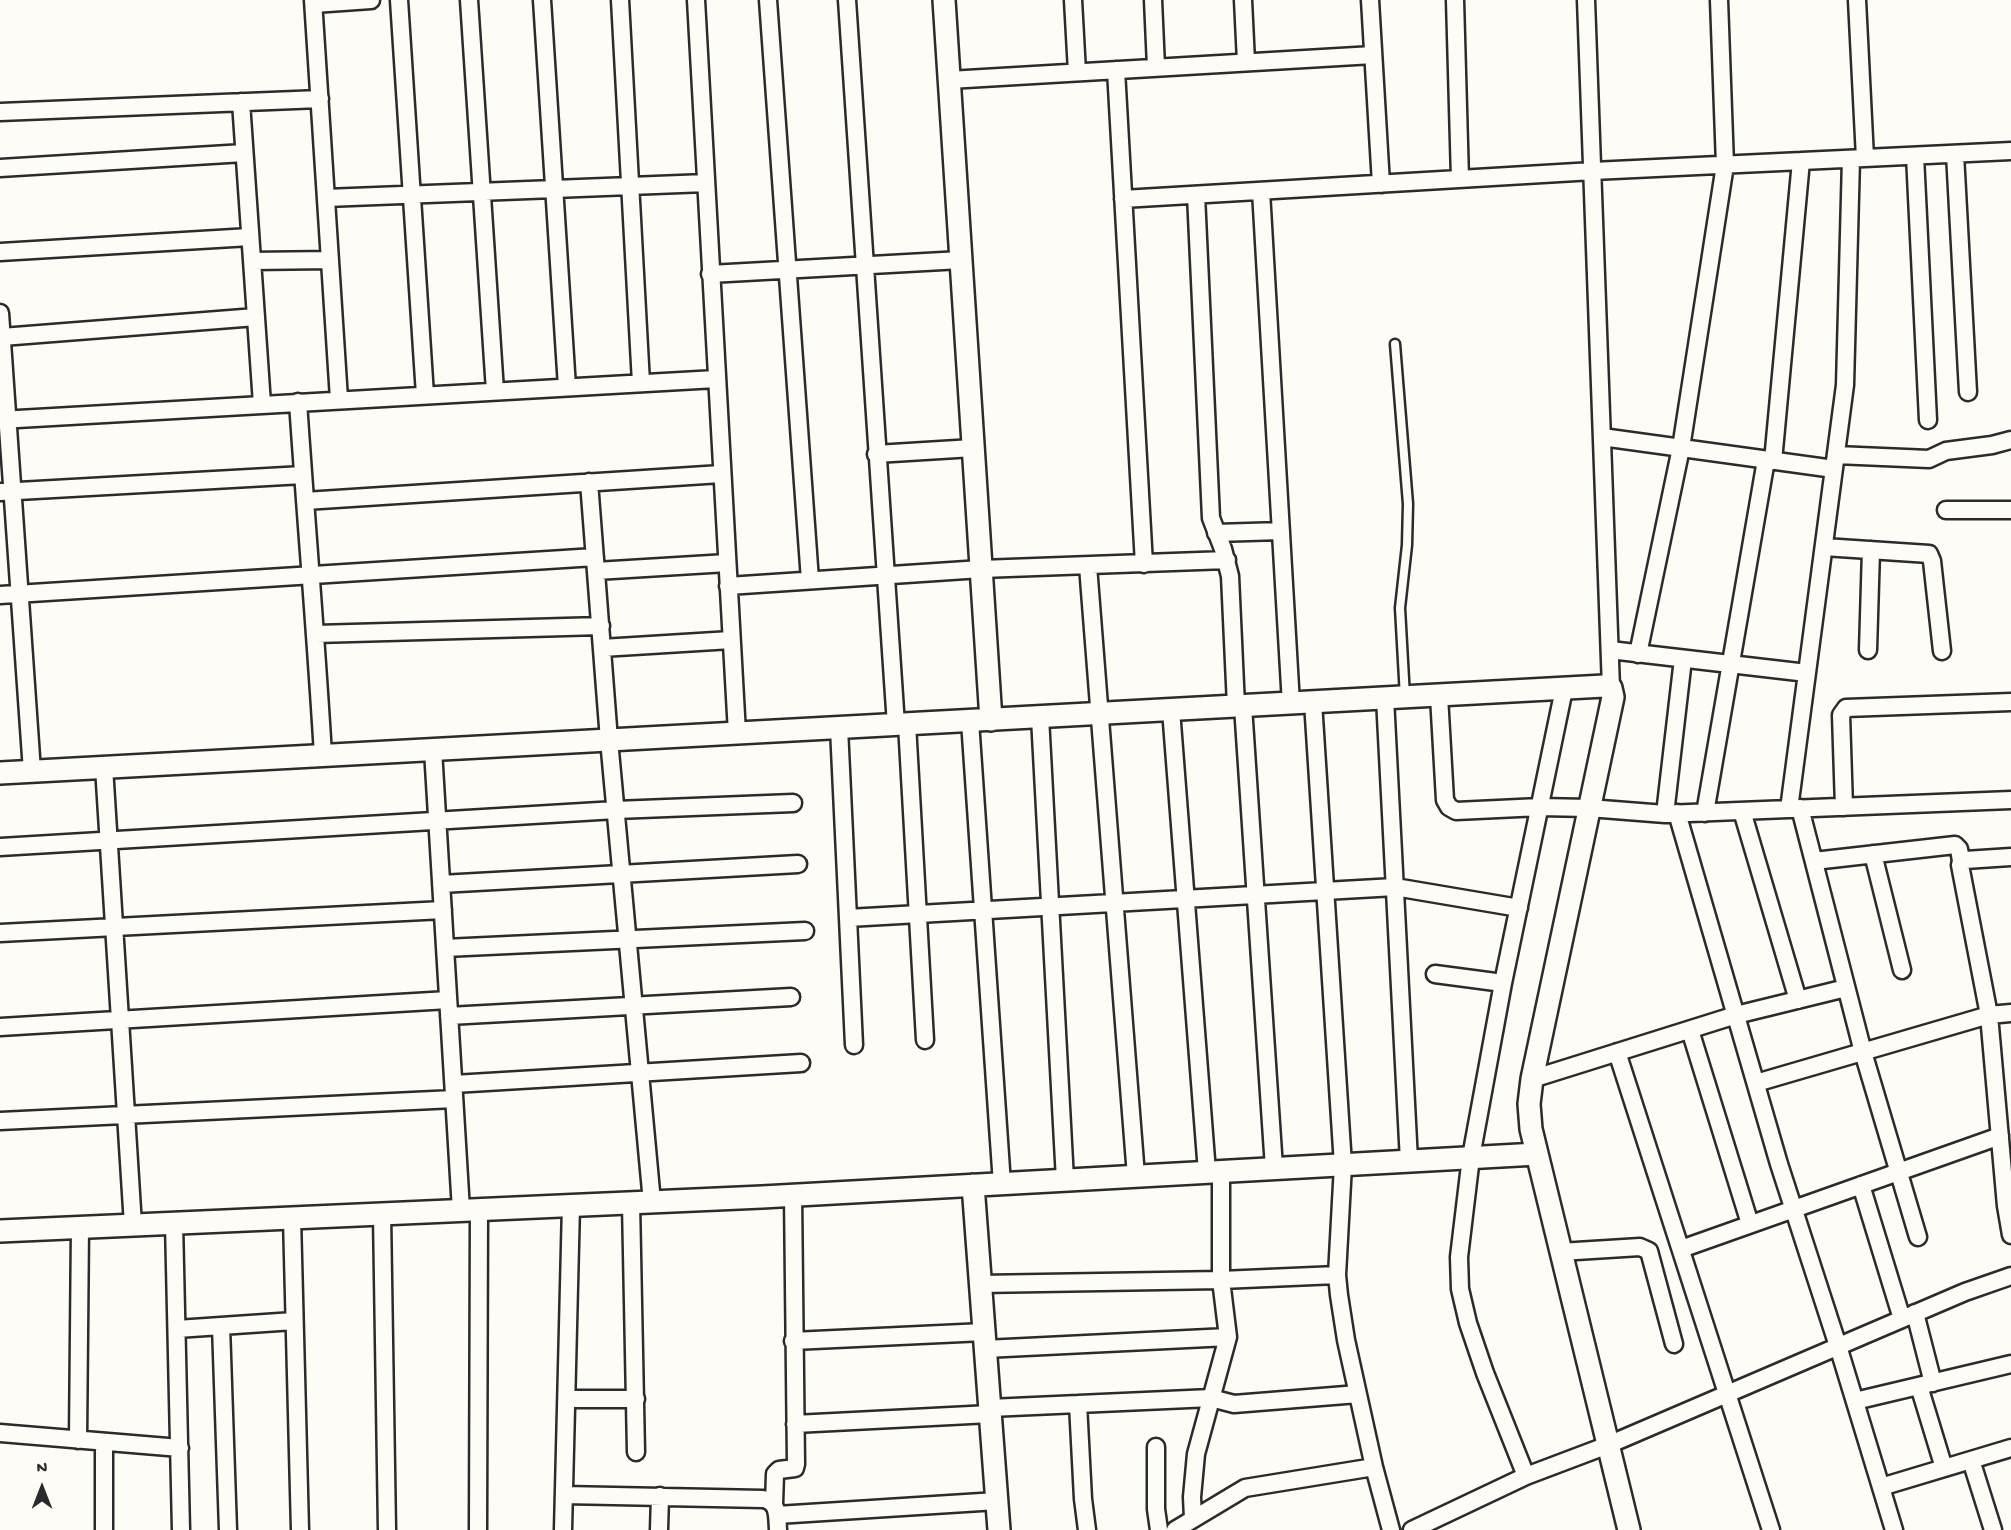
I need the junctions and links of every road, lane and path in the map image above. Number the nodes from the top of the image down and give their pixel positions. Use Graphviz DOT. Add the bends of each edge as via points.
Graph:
graph roads {
  1 [pos="371,0"];
  2 [pos="399,0"];
  3 [pos="469,0"];
  4 [pos="542,0"];
  5 [pos="620,0"];
  6 [pos="696,0"];
  7 [pos="768,0"];
  8 [pos="847,0"];
  9 [pos="944,0"];
  10 [pos="1073,0"];
  11 [pos="1154,0"];
  12 [pos="1243,0"];
  13 [pos="1370,0"];
  14 [pos="1455,0"];
  15 [pos="1586,0"];
  16 [pos="1719,0"];
  17 [pos="1857,0"];
  18 [pos="314,2"];
  19 [pos="1373,55"];
  20 [pos="1246,62"];
  21 [pos="1156,68"];
  22 [pos="1116,70"];
  23 [pos="1077,72"];
  24 [pos="949,80"];
  25 [pos="320,99"];
  26 [pos="241,102"];
  27 [pos="0,112"];
  28 [pos="2011,151"];
  29 [pos="244,153"];
  30 [pos="1955,154"];
  31 [pos="1915,156"];
  32 [pos="1858,158"];
  33 [pos="1801,161"];
  34 [pos="1725,165"];
  35 [pos="0,168"];
  36 [pos="1593,171"];
  37 [pos="1460,179"];
  38 [pos="706,183"];
  39 [pos="1382,184"];
  40 [pos="631,186"];
  41 [pos="555,189"];
  42 [pos="1261,191"];
  43 [pos="482,192"];
  44 [pos="412,195"];
  45 [pos="1196,195"];
  46 [pos="326,198"];
  47 [pos="1123,199"];
  48 [pos="250,237"];
  49 [pos="0,252"];
  50 [pos="330,260"];
  51 [pos="961,260"];
  52 [pos="252,261"];
  53 [pos="864,266"];
  54 [pos="788,270"];
  55 [pos="710,274"];
  56 [pos="0,313"];
  57 [pos="256,317"];
  58 [pos="2,337"];
  59 [pos="1395,344"];
  60 [pos="716,378"];
  61 [pos="642,383"];
  62 [pos="567,387"];
  63 [pos="495,391"];
  64 [pos="1968,392"];
  65 [pos="425,395"];
  66 [pos="339,399"];
  67 [pos="298,402"];
  68 [pos="262,404"];
  69 [pos="4,419"];
  70 [pos="1928,420"];
  71 [pos="1602,437"];
  72 [pos="2011,440"];
  73 [pos="973,448"];
  74 [pos="1681,448"];
  75 [pos="876,454"];
  76 [pos="1770,460"];
  77 [pos="1835,462"];
  78 [pos="721,474"];
  79 [pos="303,475"];
  80 [pos="589,482"];
  81 [pos="6,492"];
  82 [pos="304,501"];
  83 [pos="1946,510"];
  84 [pos="2011,510"];
  85 [pos="1281,531"];
  86 [pos="1216,533"];
  87 [pos="1824,547"];
  88 [pos="1871,549"];
  89 [pos="1227,560"];
  90 [pos="726,563"];
  91 [pos="596,564"];
  92 [pos="1144,564"];
  93 [pos="1088,566"];
  94 [pos="981,569"];
  95 [pos="310,575"];
  96 [pos="885,576"];
  97 [pos="810,580"];
  98 [pos="728,586"];
  99 [pos="20,594"];
  100 [pos="0,595"];
  101 [pos="600,626"];
  102 [pos="316,634"];
  103 [pos="731,640"];
  104 [pos="602,648"];
  105 [pos="1610,650"];
  106 [pos="1868,650"];
  107 [pos="1942,651"];
  108 [pos="1638,654"];
  109 [pos="1683,659"];
  110 [pos="1730,664"];
  111 [pos="1807,673"];
  112 [pos="1611,688"];
  113 [pos="1564,689"];
  114 [pos="1439,696"];
  115 [pos="1395,698"];
  116 [pos="1313,702"];
  117 [pos="2011,702"];
  118 [pos="1291,704"];
  119 [pos="1239,706"];
  120 [pos="1171,710"];
  121 [pos="1100,714"];
  122 [pos="1040,717"];
  123 [pos="981,720"];
  124 [pos="902,724"];
  125 [pos="839,728"];
  126 [pos="736,733"];
  127 [pos="609,740"];
  128 [pos="433,750"];
  129 [pos="323,755"];
  130 [pos="104,767"];
  131 [pos="32,771"];
  132 [pos="0,773"];
  133 [pos="2011,800"];
  134 [pos="793,803"];
  135 [pos="1540,807"];
  136 [pos="1844,807"];
  137 [pos="1589,808"];
  138 [pos="1795,809"];
  139 [pos="616,810"];
  140 [pos="1742,811"];
  141 [pos="1705,813"];
  142 [pos="1671,814"];
  143 [pos="437,820"];
  144 [pos="109,840"];
  145 [pos="0,846"];
  146 [pos="1873,854"];
  147 [pos="2011,857"];
  148 [pos="1814,861"];
  149 [pos="1961,861"];
  150 [pos="798,864"];
  151 [pos="621,873"];
  152 [pos="441,884"];
  153 [pos="1395,887"];
  154 [pos="1325,891"];
  155 [pos="1256,896"];
  156 [pos="1186,899"];
  157 [pos="1114,904"];
  158 [pos="1050,908"];
  159 [pos="1519,908"];
  160 [pos="443,909"];
  161 [pos="984,912"];
  162 [pos="918,916"];
  163 [pos="848,918"];
  164 [pos="114,927"];
  165 [pos="805,931"];
  166 [pos="0,933"];
  167 [pos="628,940"];
  168 [pos="445,948"];
  169 [pos="1902,970"];
  170 [pos="1435,974"];
  171 [pos="1503,983"];
  172 [pos="1846,987"];
  173 [pos="791,997"];
  174 [pos="1798,1000"];
  175 [pos="633,1006"];
  176 [pos="449,1008"];
  177 [pos="2011,1013"];
  178 [pos="1736,1015"];
  179 [pos="1989,1015"];
  180 [pos="120,1020"];
  181 [pos="0,1027"];
  182 [pos="1690,1030"];
  183 [pos="925,1040"];
  184 [pos="854,1045"];
  185 [pos="1617,1052"];
  186 [pos="1863,1052"];
  187 [pos="801,1063"];
  188 [pos="640,1073"];
  189 [pos="1532,1079"];
  190 [pos="1756,1083"];
  191 [pos="454,1092"];
  192 [pos="2005,1113"];
  193 [pos="126,1115"];
  194 [pos="0,1121"];
  195 [pos="2000,1136"];
  196 [pos="1537,1154"];
  197 [pos="1471,1157"];
  198 [pos="1409,1161"];
  199 [pos="1343,1165"];
  200 [pos="1274,1168"];
  201 [pos="1214,1172"];
  202 [pos="1897,1172"];
  203 [pos="1137,1176"];
  204 [pos="1065,1180"];
  205 [pos="1002,1184"];
  206 [pos="973,1185"];
  207 [pos="1861,1185"];
  208 [pos="793,1195"];
  209 [pos="641,1202"];
  210 [pos="571,1205"];
  211 [pos="2009,1205"];
  212 [pos="1793,1208"];
  213 [pos="470,1210"];
  214 [pos="382,1214"];
  215 [pos="292,1218"];
  216 [pos="174,1223"];
  217 [pos="1750,1224"];
  218 [pos="133,1225"];
  219 [pos="80,1227"];
  220 [pos="0,1231"];
  221 [pos="2011,1235"];
  222 [pos="1918,1237"];
  223 [pos="1681,1249"];
  224 [pos="1560,1252"];
  225 [pos="1337,1275"];
  226 [pos="2011,1276"];
  227 [pos="1221,1280"];
  228 [pos="980,1284"];
  229 [pos="1909,1316"];
  230 [pos="294,1321"];
  231 [pos="221,1326"];
  232 [pos="177,1329"];
  233 [pos="1228,1337"];
  234 [pos="984,1340"];
  235 [pos="793,1341"];
  236 [pos="1674,1344"];
  237 [pos="1838,1346"];
  238 [pos="2011,1364"];
  239 [pos="1926,1384"];
  240 [pos="1728,1392"];
  241 [pos="1358,1394"];
  242 [pos="1211,1398"];
  243 [pos="567,1399"];
  244 [pos="636,1399"];
  245 [pos="1855,1401"];
  246 [pos="1078,1404"];
  247 [pos="990,1411"];
  248 [pos="795,1424"];
  249 [pos="0,1433"];
  250 [pos="78,1440"];
  251 [pos="104,1442"];
  252 [pos="1608,1445"];
  253 [pos="1156,1447"];
  254 [pos="180,1448"];
  255 [pos="2011,1448"];
  256 [pos="636,1452"];
  257 [pos="1971,1460"];
  258 [pos="1374,1467"];
  259 [pos="1944,1468"];
  260 [pos="1526,1476"];
  261 [pos="1881,1487"];
  262 [pos="564,1495"];
  263 [pos="660,1497"];
  264 [pos="997,1501"];
  265 [pos="776,1516"];
  266 [pos="1192,1519"];
  267 [pos="1889,1529"];
  268 [pos="104,1530"];
  269 [pos="181,1530"];
  270 [pos="228,1530"];
  271 [pos="300,1530"];
  272 [pos="387,1530"];
  273 [pos="478,1530"];
  274 [pos="563,1530"];
  275 [pos="659,1530"];
  276 [pos="999,1530"];
  277 [pos="1087,1530"];
  278 [pos="1159,1530"];
  279 [pos="1175,1530"];
  280 [pos="1391,1530"];
  281 [pos="1412,1530"];
  282 [pos="1628,1530"];
  283 [pos="1771,1530"];
  284 [pos="1993,1530"];
  1 -- 18 [label="street"];
  2 -- 44 [label="street"];
  3 -- 43 [label="street"];
  4 -- 41 [label="street"];
  5 -- 40 [label="street"];
  6 -- 38 [label="street"];
  7 -- 54 [label="street"];
  8 -- 53 [label="street"];
  9 -- 24 [label="street"];
  10 -- 23 [label="street"];
  11 -- 21 [label="street"];
  12 -- 20 [label="street"];
  13 -- 19 [label="street"];
  14 -- 37 [label="street"];
  15 -- 36 [label="street"];
  16 -- 34 [label="street"];
  17 -- 32 [label="street"];
  18 -- 25 [label="street"];
  19 -- 20 [label="street"];
  19 -- 39 [label="street"];
  20 -- 21 [label="street"];
  21 -- 22 [label="street"];
  22 -- 23 [label="street"];
  22 -- 47 [label="street"];
  23 -- 24 [label="street"];
  24 -- 51 [label="street"];
  25 -- 26 [label="street"];
  25 -- 46 [label="street"];
  26 -- 27 [label="street"];
  26 -- 29 [label="street"];
  28 -- 30 [label="street"];
  29 -- 35 [label="street"];
  29 -- 48 [label="street"];
  30 -- 31 [label="street"];
  30 -- 64 [label="street"];
  31 -- 32 [label="street"];
  31 -- 70 [label="street"];
  32 -- 33 [label="street"];
  32 -- 77 [label="street" via="1845,385"];
  33 -- 34 [label="street"];
  33 -- 76 [label="street"];
  34 -- 36 [label="street"];
  34 -- 74 [label="street"];
  36 -- 37 [label="street"];
  36 -- 71 [label="street"];
  37 -- 39 [label="street"];
  38 -- 40 [label="street"];
  38 -- 55 [label="street"];
  39 -- 42 [label="street"];
  40 -- 41 [label="street"];
  40 -- 61 [label="street"];
  41 -- 43 [label="street"];
  41 -- 62 [label="street"];
  42 -- 45 [label="street"];
  42 -- 85 [label="street"];
  43 -- 44 [label="street"];
  43 -- 63 [label="street"];
  44 -- 46 [label="street"];
  44 -- 65 [label="street"];
  45 -- 47 [label="street"];
  45 -- 86 [label="street" via="1212,518"];
  46 -- 50 [label="street"];
  47 -- 92 [label="street"];
  48 -- 49 [label="street"];
  48 -- 52 [label="street"];
  50 -- 52 [label="street"];
  50 -- 66 [label="street"];
  51 -- 53 [label="street"];
  51 -- 73 [label="street"];
  52 -- 57 [label="street"];
  53 -- 54 [label="street"];
  53 -- 75 [label="street"];
  54 -- 55 [label="street"];
  54 -- 97 [label="street"];
  55 -- 60 [label="street"];
  56 -- 58 [label="street"];
  57 -- 58 [label="street"];
  57 -- 68 [label="street"];
  58 -- 69 [label="street"];
  59 -- 115 [label="lane" via="1408,504"];
  60 -- 61 [label="street"];
  60 -- 78 [label="street"];
  61 -- 62 [label="street"];
  62 -- 63 [label="street"];
  63 -- 65 [label="street"];
  65 -- 66 [label="street"];
  66 -- 67 [label="street"];
  67 -- 68 [label="street"];
  67 -- 79 [label="street"];
  68 -- 69 [label="street"];
  69 -- 81 [label="street"];
  71 -- 74 [label="street"];
  71 -- 105 [label="street"];
  72 -- 77 [label="street" via="1946,451 1929,459"];
  73 -- 75 [label="street"];
  73 -- 94 [label="street"];
  74 -- 76 [label="street"];
  74 -- 108 [label="street"];
  75 -- 96 [label="street"];
  76 -- 77 [label="street"];
  76 -- 110 [label="street"];
  77 -- 87 [label="street"];
  78 -- 80 [label="street"];
  78 -- 90 [label="street"];
  79 -- 81 [label="street"];
  79 -- 82 [label="street"];
  80 -- 82 [label="street"];
  80 -- 91 [label="street"];
  81 -- 99 [label="street"];
  82 -- 95 [label="street"];
  83 -- 84 [label="street"];
  85 -- 86 [label="street"];
  85 -- 118 [label="street"];
  86 -- 89 [label="street"];
  87 -- 88 [label="street"];
  87 -- 111 [label="street"];
  88 -- 106 [label="street"];
  88 -- 107 [label="street" via="1931,556"];
  89 -- 92 [label="street"];
  89 -- 119 [label="street"];
  90 -- 91 [label="street"];
  90 -- 98 [label="street"];
  91 -- 95 [label="street"];
  91 -- 101 [label="street"];
  92 -- 93 [label="street"];
  93 -- 94 [label="street"];
  93 -- 121 [label="street"];
  94 -- 96 [label="street"];
  94 -- 123 [label="street"];
  95 -- 99 [label="street"];
  95 -- 102 [label="street"];
  96 -- 97 [label="street"];
  96 -- 124 [label="street"];
  97 -- 98 [label="street"];
  98 -- 103 [label="street"];
  99 -- 100 [label="street"];
  99 -- 131 [label="street"];
  101 -- 102 [label="street"];
  101 -- 104 [label="street"];
  102 -- 129 [label="street"];
  103 -- 104 [label="street"];
  103 -- 126 [label="street"];
  104 -- 127 [label="street"];
  105 -- 108 [label="street"];
  105 -- 112 [label="street"];
  108 -- 109 [label="street"];
  109 -- 110 [label="street"];
  109 -- 142 [label="street"];
  110 -- 111 [label="street"];
  110 -- 141 [label="street"];
  111 -- 138 [label="street"];
  112 -- 113 [label="street"];
  112 -- 137 [label="street"];
  113 -- 114 [label="street"];
  113 -- 135 [label="street"];
  114 -- 115 [label="street"];
  114 -- 135 [label="street" via="1445,800 1449,807 1456,811"];
  115 -- 116 [label="street"];
  115 -- 153 [label="street"];
  116 -- 118 [label="street"];
  116 -- 154 [label="street"];
  117 -- 136 [label="street" via="1846,708 1841,715"];
  118 -- 119 [label="street"];
  119 -- 120 [label="street"];
  119 -- 155 [label="street"];
  120 -- 121 [label="street"];
  120 -- 156 [label="street"];
  121 -- 122 [label="street"];
  121 -- 157 [label="street"];
  122 -- 123 [label="street"];
  122 -- 158 [label="street"];
  123 -- 124 [label="street"];
  123 -- 161 [label="street"];
  124 -- 125 [label="street"];
  124 -- 162 [label="street"];
  125 -- 126 [label="street"];
  125 -- 163 [label="street"];
  126 -- 127 [label="street"];
  127 -- 128 [label="street"];
  127 -- 139 [label="street"];
  128 -- 129 [label="street"];
  128 -- 143 [label="street"];
  129 -- 130 [label="street"];
  130 -- 131 [label="street"];
  130 -- 144 [label="street"];
  131 -- 132 [label="street"];
  133 -- 136 [label="street"];
  134 -- 139 [label="street"];
  135 -- 137 [label="street"];
  135 -- 159 [label="street"];
  136 -- 138 [label="street"];
  137 -- 142 [label="street"];
  137 -- 189 [label="street"];
  138 -- 140 [label="street"];
  138 -- 148 [label="street"];
  139 -- 143 [label="street"];
  139 -- 151 [label="street"];
  140 -- 141 [label="street"];
  140 -- 174 [label="street"];
  141 -- 142 [label="street"];
  142 -- 178 [label="street"];
  143 -- 144 [label="street"];
  143 -- 152 [label="street"];
  144 -- 145 [label="street"];
  144 -- 164 [label="street"];
  146 -- 148 [label="street"];
  146 -- 149 [label="street" via="1955,845"];
  146 -- 169 [label="street"];
  147 -- 149 [label="street"];
  148 -- 172 [label="street"];
  149 -- 179 [label="street"];
  150 -- 151 [label="street"];
  151 -- 152 [label="street"];
  151 -- 167 [label="street"];
  152 -- 160 [label="street"];
  153 -- 154 [label="street"];
  153 -- 159 [label="street"];
  153 -- 198 [label="street"];
  154 -- 155 [label="street"];
  154 -- 199 [label="street"];
  155 -- 156 [label="street"];
  155 -- 200 [label="street"];
  156 -- 157 [label="street"];
  156 -- 201 [label="street"];
  157 -- 158 [label="street"];
  157 -- 203 [label="street"];
  158 -- 161 [label="street"];
  158 -- 204 [label="street"];
  159 -- 171 [label="street"];
  160 -- 164 [label="street"];
  160 -- 168 [label="street"];
  161 -- 162 [label="street"];
  161 -- 205 [label="street"];
  162 -- 163 [label="street"];
  162 -- 183 [label="street"];
  163 -- 184 [label="street"];
  164 -- 166 [label="street"];
  164 -- 180 [label="street"];
  165 -- 167 [label="street"];
  167 -- 168 [label="street"];
  167 -- 175 [label="street"];
  168 -- 176 [label="street"];
  170 -- 171 [label="street"];
  171 -- 197 [label="street"];
  172 -- 174 [label="street"];
  172 -- 186 [label="street"];
  173 -- 175 [label="street"];
  174 -- 178 [label="street"];
  175 -- 176 [label="street"];
  175 -- 188 [label="street"];
  176 -- 180 [label="street"];
  176 -- 191 [label="street"];
  177 -- 179 [label="street"];
  178 -- 182 [label="street"];
  178 -- 190 [label="street"];
  179 -- 186 [label="street"];
  179 -- 192 [label="street"];
  180 -- 181 [label="street"];
  180 -- 193 [label="street"];
  182 -- 185 [label="street"];
  182 -- 217 [label="street"];
  185 -- 189 [label="street"];
  185 -- 223 [label="street"];
  186 -- 190 [label="street"];
  186 -- 202 [label="street"];
  187 -- 188 [label="street"];
  188 -- 191 [label="street"];
  188 -- 209 [label="street"];
  189 -- 196 [label="street" via="1531,1128"];
  190 -- 212 [label="street"];
  191 -- 193 [label="street"];
  191 -- 213 [label="street"];
  192 -- 195 [label="street"];
  193 -- 194 [label="street"];
  193 -- 218 [label="street"];
  195 -- 202 [label="street"];
  195 -- 211 [label="street"];
  196 -- 197 [label="street"];
  196 -- 224 [label="street"];
  197 -- 198 [label="street"];
  197 -- 260 [label="street" via="1459,1257 1460,1289 1485,1373"];
  198 -- 199 [label="street"];
  199 -- 200 [label="street"];
  199 -- 225 [label="street"];
  200 -- 201 [label="street"];
  201 -- 203 [label="street"];
  201 -- 227 [label="street"];
  202 -- 207 [label="street"];
  202 -- 222 [label="street"];
  203 -- 204 [label="street"];
  204 -- 205 [label="street"];
  205 -- 206 [label="street"];
  206 -- 208 [label="street"];
  206 -- 228 [label="street"];
  207 -- 212 [label="street"];
  207 -- 229 [label="street"];
  208 -- 209 [label="street"];
  208 -- 235 [label="street"];
  209 -- 210 [label="street"];
  209 -- 244 [label="street"];
  210 -- 213 [label="street"];
  210 -- 243 [label="street"];
  211 -- 221 [label="street"];
  212 -- 217 [label="street"];
  212 -- 237 [label="street"];
  213 -- 214 [label="street"];
  213 -- 273 [label="street"];
  214 -- 215 [label="street"];
  214 -- 272 [label="street"];
  215 -- 216 [label="street"];
  215 -- 230 [label="street"];
  216 -- 218 [label="street"];
  216 -- 232 [label="street"];
  217 -- 223 [label="street"];
  218 -- 219 [label="street"];
  219 -- 220 [label="street"];
  219 -- 250 [label="street"];
  223 -- 240 [label="street"];
  224 -- 236 [label="street" via="1646,1248"];
  224 -- 252 [label="street"];
  225 -- 227 [label="street"];
  225 -- 241 [label="street"];
  226 -- 229 [label="street"];
  227 -- 228 [label="street"];
  227 -- 233 [label="street"];
  228 -- 234 [label="street"];
  229 -- 237 [label="street"];
  229 -- 239 [label="street"];
  230 -- 231 [label="street"];
  230 -- 271 [label="street"];
  231 -- 232 [label="street"];
  231 -- 270 [label="street"];
  232 -- 254 [label="street"];
  233 -- 234 [label="street"];
  233 -- 242 [label="street"];
  234 -- 235 [label="street"];
  234 -- 247 [label="street"];
  235 -- 248 [label="street"];
  237 -- 240 [label="street"];
  237 -- 245 [label="street"];
  238 -- 239 [label="street"];
  239 -- 245 [label="street"];
  239 -- 259 [label="street"];
  240 -- 252 [label="street"];
  240 -- 283 [label="street"];
  241 -- 242 [label="street" via="1234,1404"];
  241 -- 258 [label="street"];
  242 -- 246 [label="street"];
  242 -- 266 [label="street" via="1196,1454"];
  243 -- 244 [label="street"];
  243 -- 262 [label="street"];
  244 -- 256 [label="street"];
  245 -- 261 [label="street"];
  246 -- 247 [label="street"];
  246 -- 277 [label="street"];
  247 -- 248 [label="street"];
  247 -- 264 [label="street"];
  248 -- 265 [label="street" via="795,1468 775,1474"];
  249 -- 250 [label="street"];
  250 -- 251 [label="street"];
  251 -- 254 [label="street"];
  251 -- 268 [label="street"];
  252 -- 260 [label="street"];
  252 -- 282 [label="street"];
  253 -- 278 [label="street"];
  254 -- 269 [label="street"];
  255 -- 257 [label="street"];
  257 -- 259 [label="street"];
  257 -- 284 [label="street"];
  258 -- 266 [label="street" via="1251,1486"];
  258 -- 280 [label="street"];
  259 -- 261 [label="street"];
  260 -- 281 [label="street"];
  261 -- 267 [label="street"];
  262 -- 263 [label="street"];
  262 -- 274 [label="street"];
  263 -- 265 [label="street" via="770,1500"];
  263 -- 275 [label="street"];
  264 -- 265 [label="street"];
  264 -- 276 [label="street"];
  266 -- 279 [label="street"];
}
